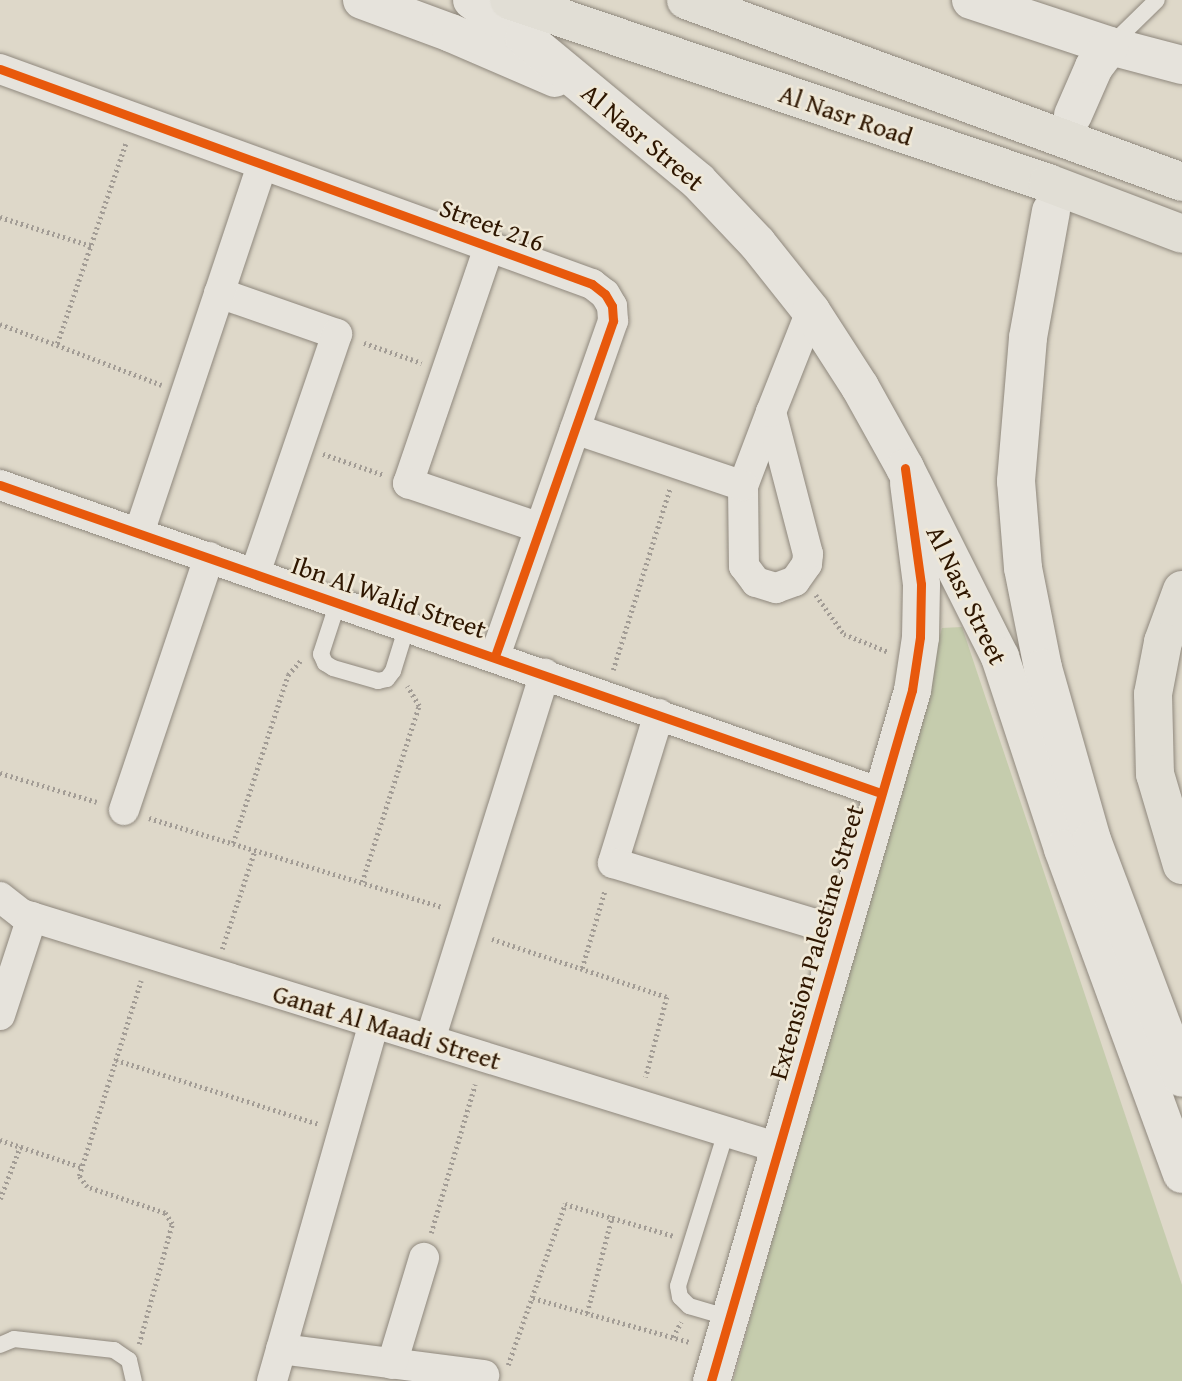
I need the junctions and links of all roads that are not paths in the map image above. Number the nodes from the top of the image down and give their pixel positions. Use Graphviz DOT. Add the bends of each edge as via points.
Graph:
graph roads {
  1 [pos="362,0"];
  2 [pos="472,0"];
  3 [pos="509,0"];
  4 [pos="686,0"];
  5 [pos="971,0"];
  6 [pos="1157,0"];
  7 [pos="1110,46"];
  8 [pos="1182,65"];
  9 [pos="0,69"];
  10 [pos="594,95"];
  11 [pos="1073,114"];
  12 [pos="262,165"];
  13 [pos="1182,182"];
  14 [pos="1051,211"];
  15 [pos="1182,234"];
  16 [pos="489,247"];
  17 [pos="219,293"];
  18 [pos="811,311"];
  19 [pos="772,412"];
  20 [pos="575,429"];
  21 [pos="905,468"];
  22 [pos="0,485"];
  23 [pos="743,486"];
  24 [pos="540,528"];
  25 [pos="139,533"];
  26 [pos="209,557"];
  27 [pos="255,573"];
  28 [pos="1182,590"];
  29 [pos="338,602"];
  30 [pos="407,626"];
  31 [pos="495,656"];
  32 [pos="545,674"];
  33 [pos="659,714"];
  34 [pos="881,793"];
  35 [pos="124,810"];
  36 [pos="1182,865"];
  37 [pos="0,897"];
  38 [pos="32,917"];
  39 [pos="841,932"];
  40 [pos="0,1015"];
  41 [pos="374,1023"];
  42 [pos="430,1040"];
  43 [pos="1182,1078"];
  44 [pos="726,1132"];
  45 [pos="779,1148"];
  46 [pos="1182,1174"];
  47 [pos="424,1258"];
  48 [pos="0,1345"];
  49 [pos="281,1349"];
  50 [pos="720,1350"];
  51 [pos="392,1364"];
  52 [pos="133,1375"];
  53 [pos="484,1376"];
  54 [pos="271,1381"];
  1 -- 10 [label="main road"];
  2 -- 10 [label="main road, Al Nasr Street"];
  3 -- 15 [label="highway, Al Nasr Road" via="1048,183"];
  4 -- 13 [label="highway, Al Nasr Road"];
  5 -- 7 [label="main road"];
  6 -- 7 [label="lane"];
  7 -- 8 [label="main road"];
  7 -- 11 [label="main road" via="1094,67"];
  9 -- 12 [label="street, Street 216"];
  10 -- 18 [label="main road, Al Nasr Street" via="698,181 757,243"];
  12 -- 16 [label="street, Street 216"];
  12 -- 17 [label="street"];
  14 -- 43 [label="main road, Al Nasr Street" via="1028,338 1016,481 1023,568 1043,668 1091,840"];
  16 -- 20 [label="street, Street 216" via="592,284 605,293 612,306 613,321"];
  16 -- 24 [label="street" via="408,483"];
  17 -- 25 [label="street"];
  17 -- 27 [label="street" via="337,334"];
  18 -- 19 [label="street"];
  18 -- 21 [label="main road, Al Nasr Street"];
  19 -- 23 [label="street"];
  19 -- 23 [label="street" via="808,554 795,582 776,588 756,582 744,566"];
  20 -- 23 [label="street"];
  20 -- 24 [label="street, Street 216"];
  21 -- 34 [label="street, Extension Palestine Street" via="921,584 917,660"];
  21 -- 46 [label="main road, Al Nasr Street" via="1000,657 1063,849"];
  22 -- 25 [label="street, Ibn Al Walid Street"];
  24 -- 31 [label="street, Street 216"];
  25 -- 26 [label="street, Ibn Al Walid Street"];
  26 -- 27 [label="street, Ibn Al Walid Street"];
  26 -- 35 [label="street"];
  27 -- 29 [label="street, Ibn Al Walid Street"];
  28 -- 36 [label="highway" via="1163,642 1153,694 1155,774"];
  29 -- 30 [label="street, Ibn Al Walid Street"];
  29 -- 30 [label="lane" via="322,650 325,663 333,668 378,681 391,676"];
  30 -- 31 [label="street, Ibn Al Walid Street"];
  31 -- 32 [label="street, Ibn Al Walid Street"];
  32 -- 33 [label="street, Ibn Al Walid Street"];
  32 -- 42 [label="street"];
  33 -- 34 [label="street, Ibn Al Walid Street"];
  33 -- 39 [label="street" via="613,863"];
  34 -- 39 [label="street, Extension Palestine Street"];
  37 -- 38 [label="street, Ganat Al Maadi Street"];
  38 -- 40 [label="street"];
  38 -- 41 [label="street, Ganat Al Maadi Street"];
  39 -- 45 [label="street, Extension Palestine Street"];
  41 -- 42 [label="street, Ganat Al Maadi Street"];
  41 -- 49 [label="street"];
  42 -- 44 [label="street, Ganat Al Maadi Street"];
  44 -- 45 [label="street, Ganat Al Maadi Street"];
  44 -- 50 [label="lane" via="678,1286 680,1297"];
  45 -- 50 [label="street, Extension Palestine Street"];
  47 -- 51 [label="street"];
  48 -- 52 [label="lane" via="14,1339 114,1350 122,1354"];
  49 -- 51 [label="street"];
  49 -- 54 [label="street"];
  51 -- 53 [label="street"];
}
